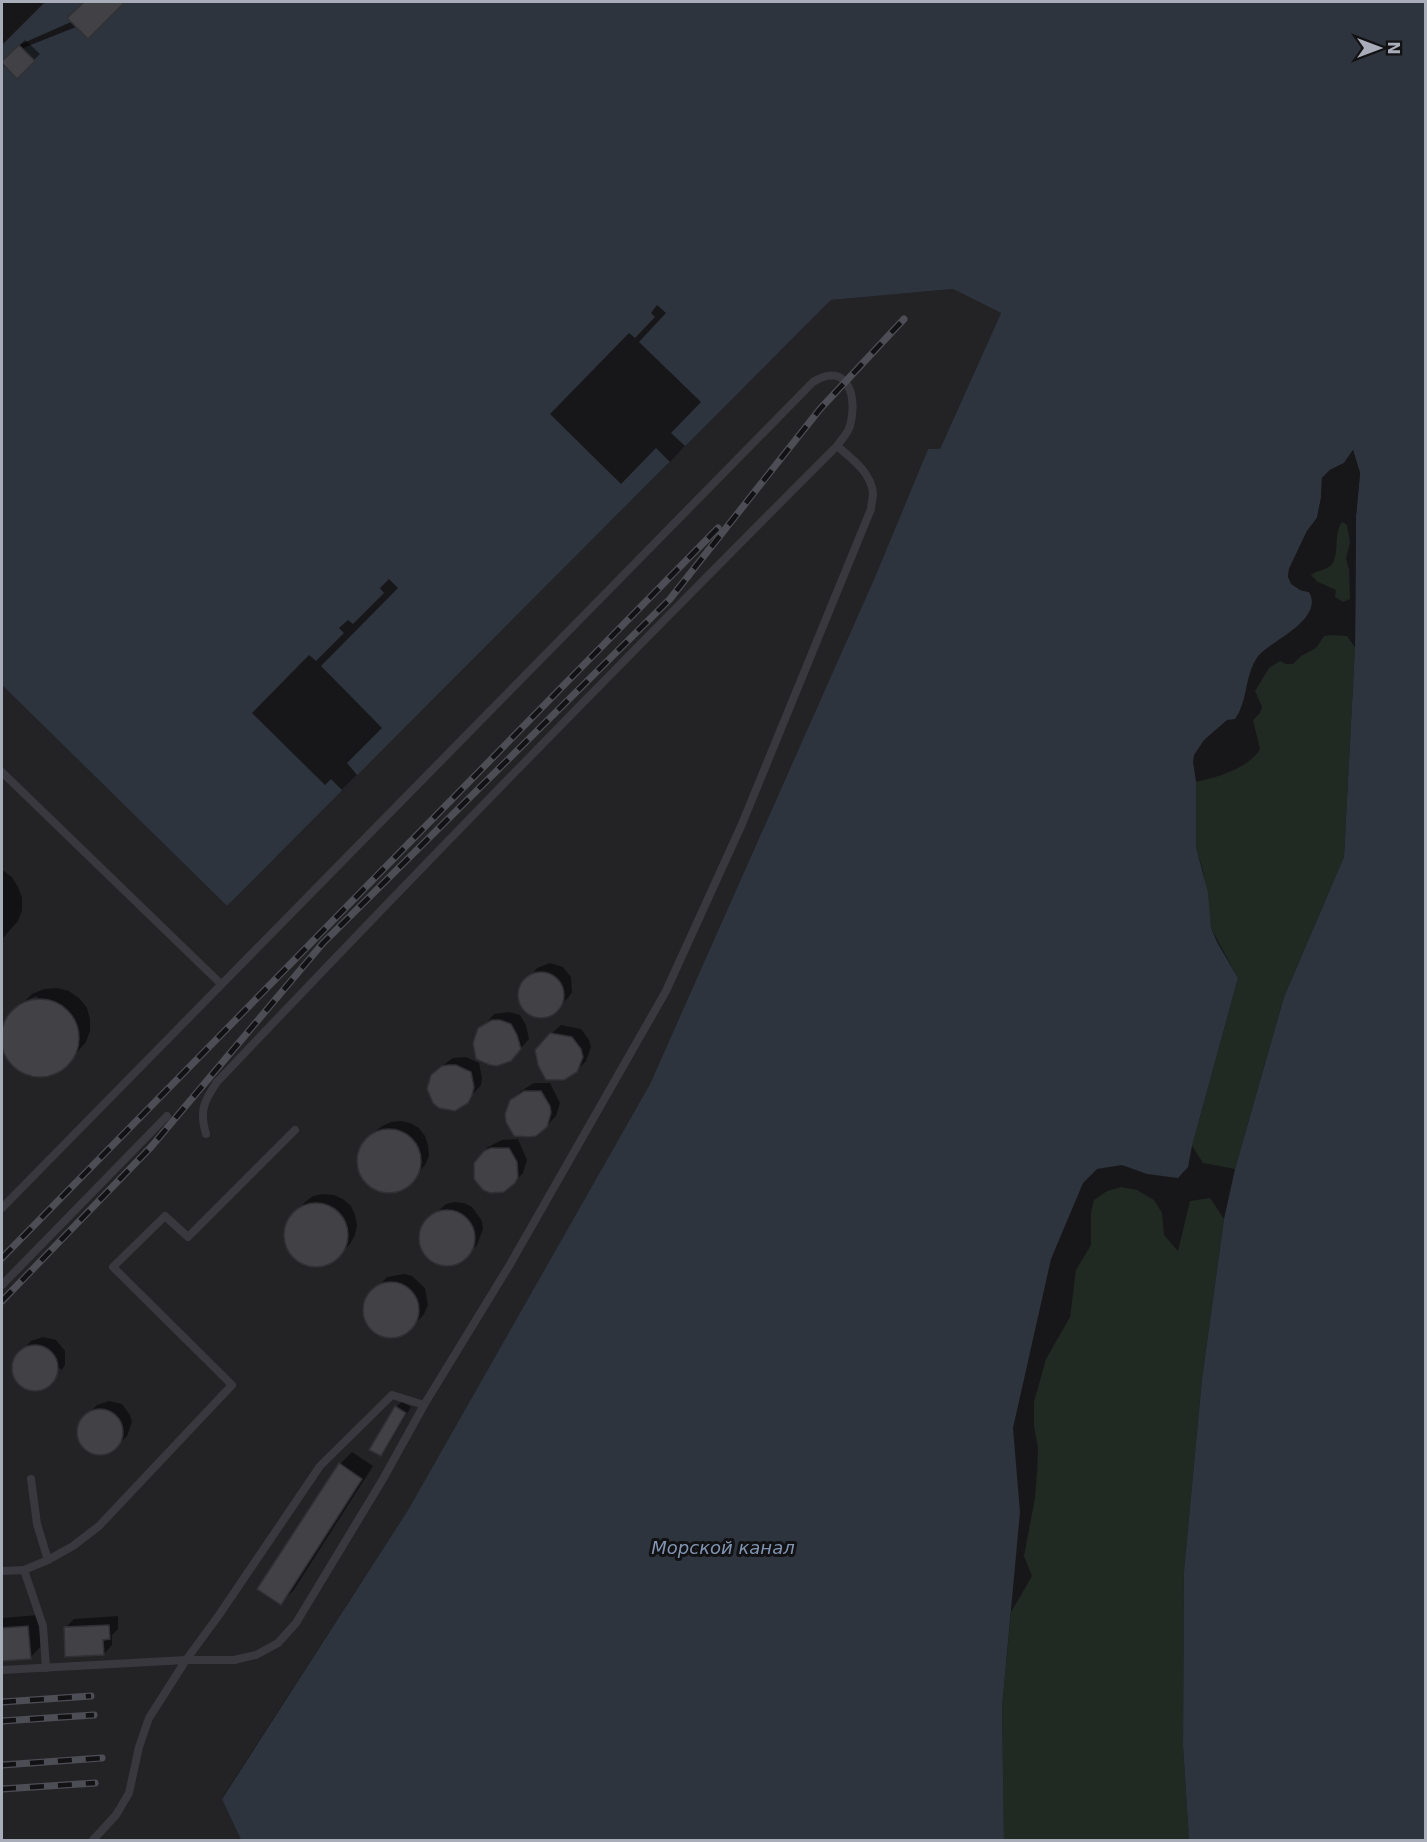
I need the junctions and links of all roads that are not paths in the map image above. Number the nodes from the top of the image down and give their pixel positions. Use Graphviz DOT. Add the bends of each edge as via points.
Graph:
graph roads {
  1 [pos="837,446"];
  2 [pos="2,772"];
  3 [pos="221,984"];
  4 [pos="167,1116"];
  5 [pos="295,1130"];
  6 [pos="206,1134"];
  7 [pos="2,1208"];
  8 [pos="2,1286"];
  9 [pos="424,1405"];
  10 [pos="31,1479"];
  11 [pos="48,1560"];
  12 [pos="24,1570"];
  13 [pos="2,1571"];
  14 [pos="186,1660"];
  15 [pos="46,1668"];
  16 [pos="2,1670"];
  17 [pos="93,1840"];
  1 -- 3 [label="lane" via="850,429 852,393 846,381 836,375 824,375"];
  1 -- 6 [label="lane" via="395,894 217,1082 206,1099 201,1119"];
  1 -- 9 [label="lane" via="868,479 873,493 871,509 742,824 666,991 509,1266"];
  2 -- 3 [label="lane"];
  3 -- 7 [label="lane"];
  4 -- 8 [label="lane"];
  5 -- 11 [label="lane" via="188,1237 165,1216 113,1267 232,1385 99,1526"];
  9 -- 14 [label="lane" via="392,1395 320,1466"];
  9 -- 14 [label="lane" via="296,1623 278,1643 256,1655 234,1660"];
  10 -- 11 [label="lane" via="37,1524"];
  11 -- 12 [label="lane"];
  12 -- 13 [label="lane"];
  12 -- 15 [label="lane" via="43,1626"];
  14 -- 15 [label="lane"];
  14 -- 17 [label="lane" via="149,1718 129,1793 116,1815"];
  15 -- 16 [label="lane"];
}
